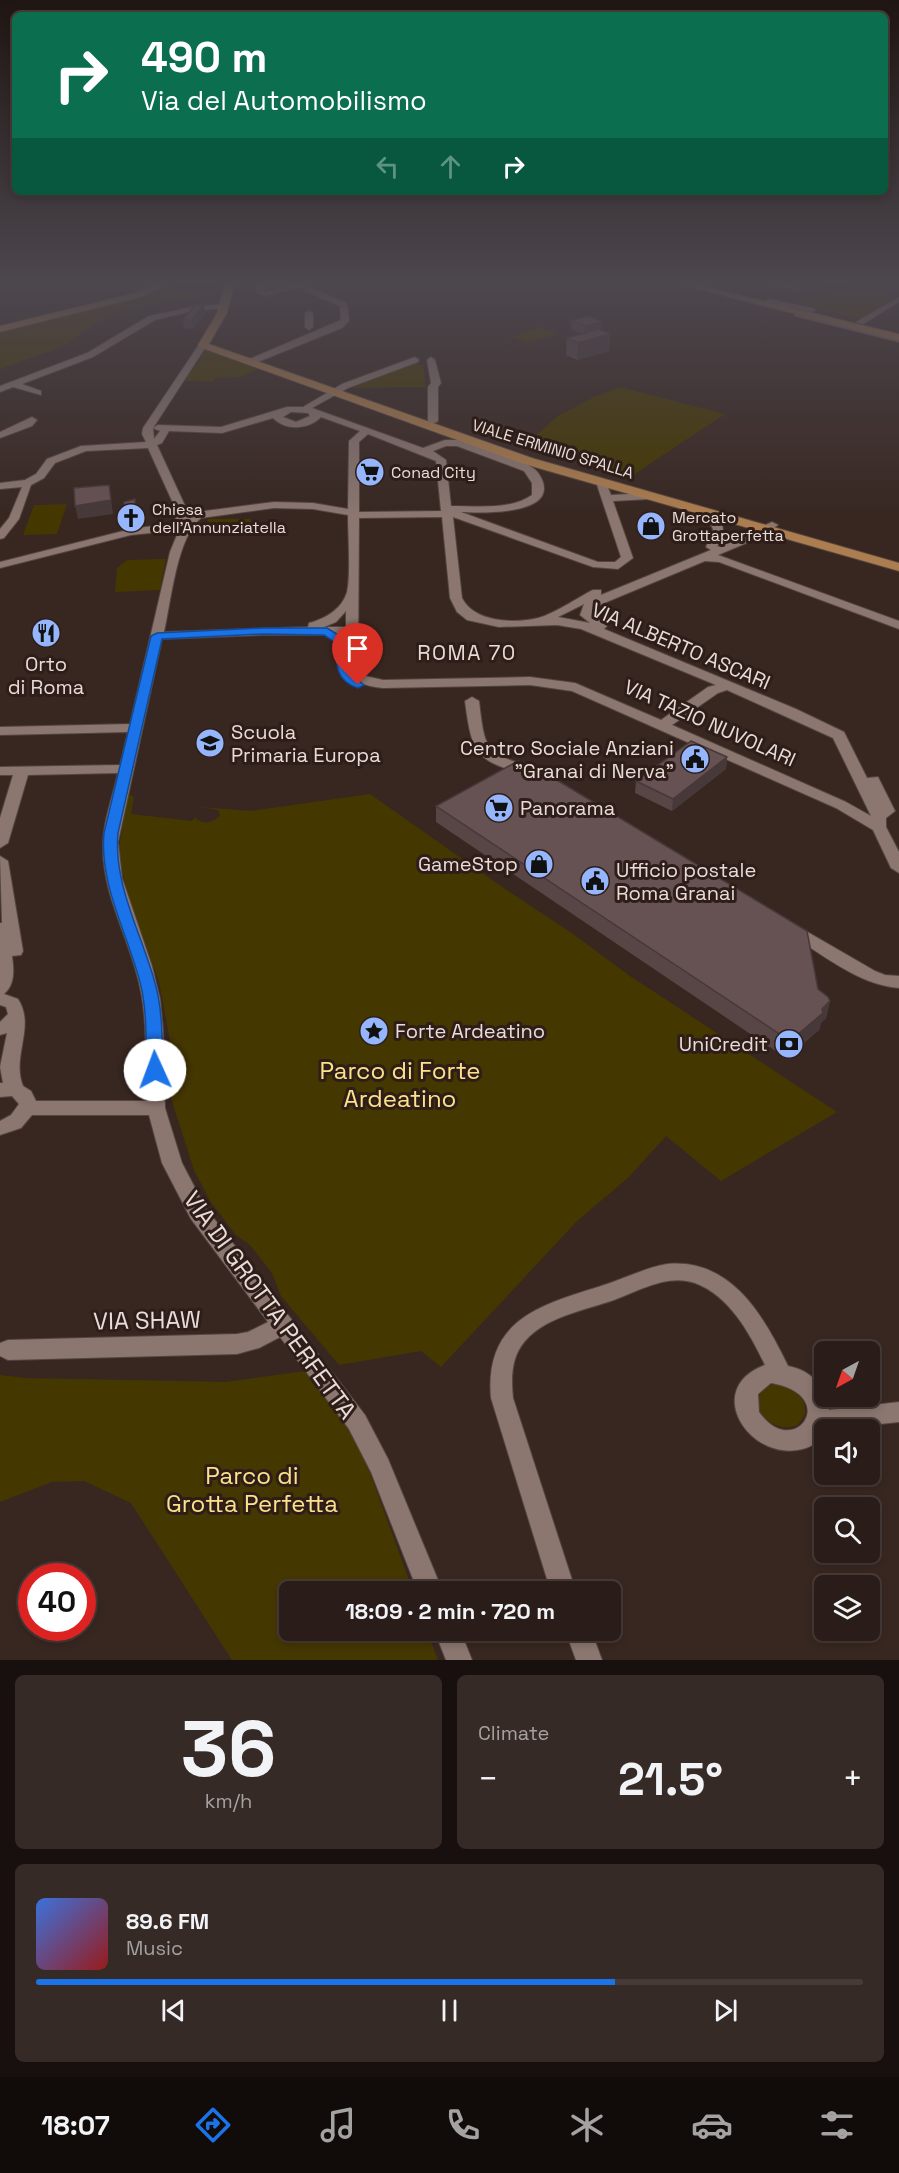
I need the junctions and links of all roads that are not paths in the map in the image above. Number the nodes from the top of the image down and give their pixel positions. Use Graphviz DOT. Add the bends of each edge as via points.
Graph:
graph roads {
  1 [pos="78,359"];
  2 [pos="193,359"];
  3 [pos="253,360"];
  4 [pos="13,384"];
  5 [pos="0,389"];
  6 [pos="337,390"];
  7 [pos="38,393"];
  8 [pos="310,413"];
  9 [pos="281,415"];
  10 [pos="32,420"];
  11 [pos="435,424"];
  12 [pos="148,428"];
  13 [pos="166,429"];
  14 [pos="367,430"];
  15 [pos="0,435"];
  16 [pos="150,445"];
  17 [pos="424,451"];
  18 [pos="601,482"];
  19 [pos="25,484"];
  20 [pos="0,486"];
  21 [pos="650,496"];
  22 [pos="607,498"];
  23 [pos="697,510"];
  24 [pos="451,513"];
  25 [pos="353,514"];
  26 [pos="188,519"];
  27 [pos="769,527"];
  28 [pos="795,534"];
  29 [pos="0,536"];
  30 [pos="708,552"];
  31 [pos="899,561"];
  32 [pos="0,565"];
  33 [pos="899,567"];
  34 [pos="606,593"];
  35 [pos="351,595"];
  36 [pos="542,621"];
  37 [pos="899,625"];
  38 [pos="327,628"];
  39 [pos="352,631"];
  40 [pos="157,636"];
  41 [pos="347,646"];
  42 [pos="652,651"];
  43 [pos="708,677"];
  44 [pos="517,681"];
  45 [pos="440,685"];
  46 [pos="727,686"];
  47 [pos="472,700"];
  48 [pos="778,703"];
  49 [pos="659,723"];
  50 [pos="136,728"];
  51 [pos="0,731"];
  52 [pos="855,754"];
  53 [pos="127,769"];
  54 [pos="22,770"];
  55 [pos="0,771"];
  56 [pos="542,777"];
  57 [pos="870,798"];
  58 [pos="854,812"];
  59 [pos="879,821"];
  60 [pos="0,843"];
  61 [pos="0,861"];
  62 [pos="899,868"];
  63 [pos="780,921"];
  64 [pos="7,939"];
  65 [pos="899,982"];
  66 [pos="0,989"];
  67 [pos="0,999"];
  68 [pos="16,1016"];
  69 [pos="0,1029"];
  70 [pos="8,1090"];
  71 [pos="27,1108"];
  72 [pos="156,1108"];
  73 [pos="0,1128"];
  74 [pos="283,1325"];
  75 [pos="8,1350"];
  76 [pos="780,1373"];
  77 [pos="899,1412"];
  78 [pos="819,1419"];
  79 [pos="843,1419"];
  80 [pos="814,1429"];
  81 [pos="427,1581"];
  82 [pos="560,1581"];
  83 [pos="451,1641"];
  84 [pos="582,1641"];
  85 [pos="459,1660"];
  86 [pos="589,1660"];
  1 -- 4 [label="street"];
  2 -- 12 [label="street"];
  3 -- 6 [label="main road, VIALE ERMINIO SPALLA"];
  4 -- 5 [label="street"];
  4 -- 7 [label="street"];
  6 -- 8 [label="street" via="309,405"];
  6 -- 9 [label="street"];
  6 -- 11 [label="main road, VIALE ERMINIO SPALLA"];
  6 -- 11 [label="street" via="415,360 429,364"];
  8 -- 9 [label="street"];
  8 -- 9 [label="street" via="296,424"];
  8 -- 14 [label="street"];
  9 -- 13 [label="street" via="222,430"];
  10 -- 15 [label="street"];
  11 -- 18 [label="main road, VIALE ERMINIO SPALLA" via="519,458"];
  11 -- 27 [label="main road, VIALE ERMINIO SPALLA"];
  12 -- 13 [label="street"];
  12 -- 16 [label="street"];
  13 -- 16 [label="street"];
  14 -- 17 [label="street"];
  14 -- 25 [label="street, VIA TAZIO NUVOLARI" via="354,441"];
  16 -- 19 [label="street" via="80,449 50,462 40,476"];
  16 -- 26 [label="street"];
  17 -- 24 [label="street" via="442,462"];
  17 -- 24 [label="street" via="442,443 458,442 528,469 536,479 539,495 529,502"];
  18 -- 21 [label="main road, VIALE ERMINIO SPALLA"];
  18 -- 22 [label="street"];
  19 -- 20 [label="street"];
  19 -- 29 [label="street" via="14,519"];
  21 -- 22 [label="street"];
  21 -- 23 [label="main road, VIALE ERMINIO SPALLA"];
  22 -- 24 [label="street" via="627,558 622,564 601,566"];
  23 -- 27 [label="main road, VIALE ERMINIO SPALLA"];
  23 -- 30 [label="street" via="719,529"];
  24 -- 25 [label="street"];
  24 -- 36 [label="street, VIA ALBERTO ASCARI" via="460,609 485,621"];
  25 -- 26 [label="street" via="280,505"];
  25 -- 35 [label="street, VIA TAZIO NUVOLARI"];
  26 -- 32 [label="street"];
  26 -- 40 [label="street, VIA DI GROTTA PERFETTA" via="176,552"];
  27 -- 28 [label="main road, VIALE ERMINIO SPALLA"];
  27 -- 30 [label="street"];
  28 -- 31 [label="main road, VIALE ERMINIO SPALLA"];
  28 -- 33 [label="main road, VIALE ERMINIO SPALLA"];
  30 -- 34 [label="street"];
  30 -- 37 [label="street"];
  34 -- 36 [label="street" via="574,603"];
  34 -- 42 [label="street, VIA ALBERTO ASCARI" via="590,604 586,614 591,621"];
  35 -- 38 [label="street"];
  35 -- 39 [label="street, VIA TAZIO NUVOLARI"];
  36 -- 42 [label="street, VIA ALBERTO ASCARI" via="579,624"];
  38 -- 39 [label="street"];
  38 -- 40 [label="street"];
  38 -- 41 [label="street"];
  39 -- 41 [label="street, VIA TAZIO NUVOLARI"];
  40 -- 50 [label="street, VIA DI GROTTA PERFETTA"];
  41 -- 45 [label="street, VIA TAZIO NUVOLARI" via="352,671 366,681"];
  42 -- 43 [label="street, VIA ALBERTO ASCARI"];
  42 -- 48 [label="street, VIA ALBERTO ASCARI"];
  43 -- 46 [label="street, VIA ALBERTO ASCARI"];
  43 -- 49 [label="street" via="704,686"];
  44 -- 45 [label="street, VIA TAZIO NUVOLARI"];
  44 -- 47 [label="street, VIA TAZIO NUVOLARI" via="480,690"];
  44 -- 49 [label="street, VIA TAZIO NUVOLARI" via="575,687"];
  45 -- 47 [label="street, VIA TAZIO NUVOLARI" via="458,689"];
  46 -- 48 [label="street, VIA ALBERTO ASCARI"];
  46 -- 49 [label="street" via="713,690"];
  47 -- 56 [label="street" via="477,743 482,752 498,763"];
  48 -- 52 [label="street, VIA ALBERTO ASCARI" via="844,730 853,738"];
  49 -- 58 [label="street, VIA TAZIO NUVOLARI"];
  50 -- 51 [label="street"];
  50 -- 53 [label="street, VIA DI GROTTA PERFETTA"];
  52 -- 57 [label="street, VIA ALBERTO ASCARI"];
  52 -- 59 [label="street, VIA ALBERTO ASCARI" via="888,811"];
  53 -- 54 [label="street"];
  53 -- 72 [label="street, VIA DI GROTTA PERFETTA" via="111,833 110,857 151,997"];
  54 -- 55 [label="street"];
  54 -- 60 [label="street"];
  57 -- 58 [label="street" via="865,808"];
  57 -- 59 [label="street"];
  58 -- 59 [label="street, VIA TAZIO NUVOLARI"];
  59 -- 62 [label="street"];
  61 -- 64 [label="street"];
  63 -- 65 [label="street" via="869,975"];
  64 -- 66 [label="street" via="6,974"];
  67 -- 68 [label="street" via="15,1006"];
  68 -- 69 [label="street"];
  68 -- 70 [label="street"];
  70 -- 71 [label="street" via="26,1098"];
  71 -- 72 [label="street"];
  71 -- 73 [label="street" via="16,1122"];
  72 -- 74 [label="street, VIA DI GROTTA PERFETTA" via="166,1148 191,1202"];
  74 -- 75 [label="street, VIA SHAW" via="237,1344"];
  74 -- 81 [label="street, VIA DI GROTTA PERFETTA" via="363,1433"];
  76 -- 78 [label="street" via="797,1378 812,1390 819,1406"];
  76 -- 80 [label="street" via="763,1375 747,1391 746,1407 753,1423 768,1436 786,1441 810,1435"];
  76 -- 82 [label="street" via="764,1338 740,1303 722,1287 689,1273 643,1278 537,1319 518,1334 503,1362 502,1398"];
  77 -- 79 [label="street"];
  83 -- 85 [label="street"];
  84 -- 86 [label="street"];
}
